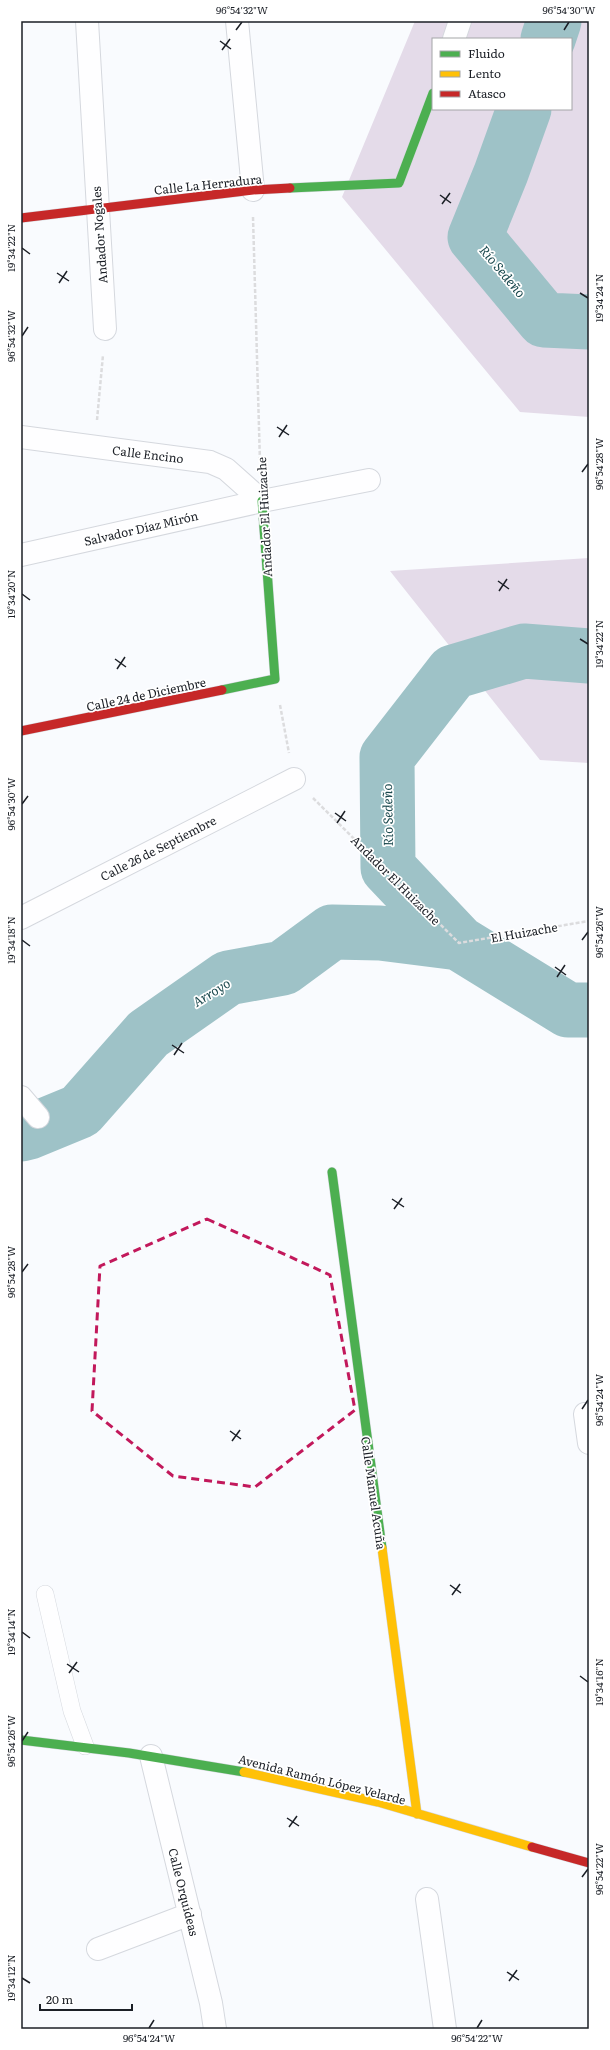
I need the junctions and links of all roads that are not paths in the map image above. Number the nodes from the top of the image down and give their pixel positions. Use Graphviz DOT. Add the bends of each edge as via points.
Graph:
graph roads {
  1 [pos="87,21"];
  2 [pos="237,21"];
  3 [pos="460,21"];
  4 [pos="454,38"];
  5 [pos="432,96"];
  6 [pos="252,190"];
  7 [pos="97,209"];
  8 [pos="21,218"];
  9 [pos="105,329"];
  10 [pos="21,437"];
  11 [pos="370,480"];
  12 [pos="262,501"];
  13 [pos="21,554"];
  14 [pos="275,679"];
  15 [pos="21,731"];
  16 [pos="294,779"];
  17 [pos="21,918"];
  18 [pos="21,1097"];
  19 [pos="38,1117"];
  20 [pos="332,1172"];
  21 [pos="585,1414"];
  22 [pos="589,1443"];
  23 [pos="45,1594"];
  24 [pos="21,1740"];
  25 [pos="85,1746"];
  26 [pos="151,1756"];
  27 [pos="417,1814"];
  28 [pos="589,1863"];
  29 [pos="427,1899"];
  30 [pos="190,1914"];
  31 [pos="98,1949"];
  32 [pos="215,2029"];
  33 [pos="445,2029"];
  1 -- 7 [label="street, Andador Nogales"];
  2 -- 6 [label="street"];
  3 -- 4 [label="street"];
  5 -- 6 [label="street, Calle La Herradura" via="399,184"];
  6 -- 7 [label="street, Calle La Herradura"];
  7 -- 8 [label="street, Calle La Herradura"];
  7 -- 9 [label="street, Andador Nogales"];
  10 -- 12 [label="street, Calle Encino" via="210,462 226,469"];
  11 -- 12 [label="street, Salvador Díaz Mirón"];
  12 -- 13 [label="street, Salvador Díaz Mirón"];
  12 -- 14 [label="street, Andador El Huizache"];
  14 -- 15 [label="street, Calle 24 de Diciembre"];
  16 -- 17 [label="street, Calle 26 de Septiembre"];
  18 -- 19 [label="street"];
  20 -- 27 [label="street, Calle Manuel Acuña"];
  21 -- 22 [label="street"];
  23 -- 25 [label="lane" via="72,1711"];
  24 -- 25 [label="street, Avenida Ramón López Velarde"];
  25 -- 26 [label="street, Avenida Ramón López Velarde"];
  26 -- 27 [label="street, Avenida Ramón López Velarde" via="309,1786"];
  26 -- 30 [label="street, Calle Orquídeas"];
  27 -- 28 [label="street, Avenida Ramón López Velarde"];
  29 -- 33 [label="street"];
  30 -- 31 [label="street"];
  30 -- 32 [label="street, Calle Orquídeas"];
}
